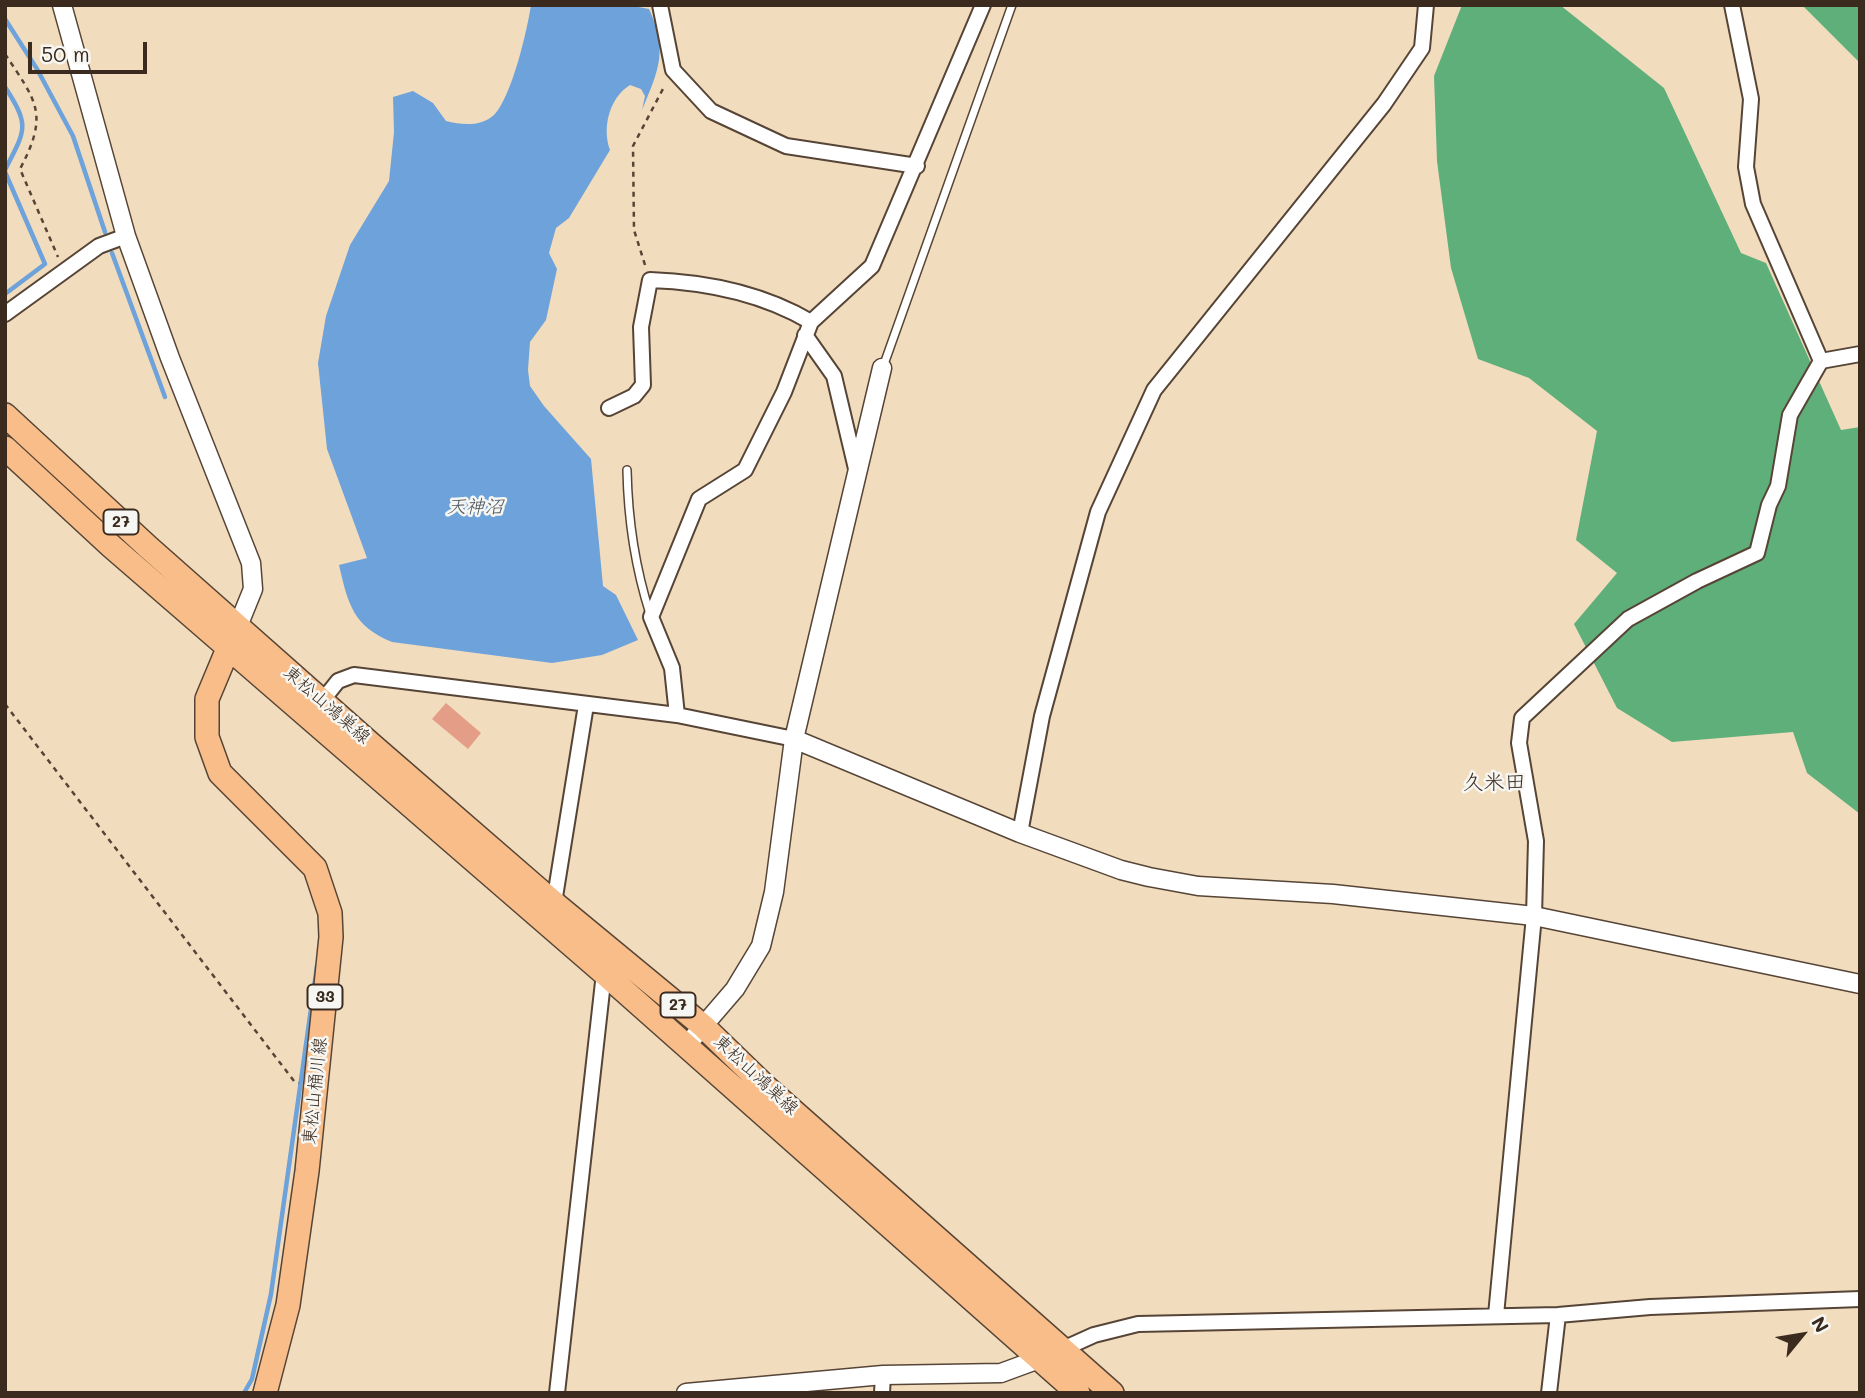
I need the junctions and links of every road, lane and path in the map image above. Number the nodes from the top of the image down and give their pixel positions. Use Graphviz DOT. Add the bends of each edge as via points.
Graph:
graph roads {
  1 [pos="62,5"];
  2 [pos="660,5"];
  3 [pos="983,5"];
  4 [pos="1012,5"];
  5 [pos="1426,5"];
  6 [pos="1732,5"];
  7 [pos="5,54"];
  8 [pos="673,70"];
  9 [pos="916,166"];
  10 [pos="126,236"];
  11 [pos="65,272"];
  12 [pos="650,280"];
  13 [pos="5,314"];
  14 [pos="808,328"];
  15 [pos="1860,354"];
  16 [pos="1821,361"];
  17 [pos="882,368"];
  18 [pos="609,408"];
  19 [pos="5,415"];
  20 [pos="5,448"];
  21 [pos="627,470"];
  22 [pos="858,478"];
  23 [pos="651,617"];
  24 [pos="233,636"];
  25 [pos="322,701"];
  26 [pos="5,704"];
  27 [pos="586,705"];
  28 [pos="677,715"];
  29 [pos="794,739"];
  30 [pos="1020,832"];
  31 [pos="554,903"];
  32 [pos="1534,916"];
  33 [pos="604,972"];
  34 [pos="1860,984"];
  35 [pos="703,1026"];
  36 [pos="686,1046"];
  37 [pos="316,1087"];
  38 [pos="1860,1299"];
  39 [pos="1496,1315"];
  40 [pos="1558,1315"];
  41 [pos="1053,1354"];
  42 [pos="882,1384"];
  43 [pos="265,1393"];
  44 [pos="557,1393"];
  45 [pos="685,1393"];
  46 [pos="1078,1393"];
  47 [pos="1112,1393"];
  48 [pos="1549,1393"];
  1 -- 10 [label="street"];
  2 -- 8 [label="street"];
  3 -- 9 [label="street"];
  4 -- 17 [label="lane"];
  5 -- 30 [label="street" via="1422,48 1384,104 1154,390 1098,512 1042,716"];
  6 -- 16 [label="street" via="1751,99 1746,167 1753,204"];
  7 -- 11 [label="path" via="31,93 38,113 36,140 20,169"];
  8 -- 9 [label="street" via="711,111 786,146"];
  8 -- 12 [label="path" via="633,146 634,230"];
  9 -- 14 [label="street" via="872,267"];
  10 -- 11 [label="street" via="99,246"];
  10 -- 24 [label="street" via="251,562 253,589"];
  11 -- 13 [label="street"];
  12 -- 14 [label="street" via="747,293 789,309"];
  12 -- 18 [label="street" via="641,327 643,385 634,396"];
  14 -- 22 [label="street" via="834,376"];
  14 -- 23 [label="street" via="784,392 745,470 699,499"];
  15 -- 16 [label="street"];
  16 -- 32 [label="street" via="1790,415 1778,486 1757,553 1628,619 1522,718 1519,743 1536,841"];
  17 -- 22 [label="street"];
  19 -- 24 [label="main road, 27"];
  20 -- 24 [label="main road, 27" via="111,546"];
  21 -- 23 [label="lane" via="639,580"];
  22 -- 29 [label="street"];
  23 -- 28 [label="street" via="672,668"];
  24 -- 25 [label="main road, 東松山鴻巣線 / 27"];
  24 -- 33 [label="main road, 東松山鴻巣線 / 27"];
  24 -- 37 [label="main road, 東松山桶川線 / 33" via="207,699 207,737 220,773 315,868 330,913"];
  25 -- 27 [label="street" via="338,681 354,675"];
  25 -- 31 [label="main road, 東松山鴻巣線 / 27"];
  26 -- 37 [label="path" via="294,1081"];
  27 -- 28 [label="street"];
  27 -- 31 [label="street"];
  28 -- 29 [label="street"];
  29 -- 30 [label="street"];
  29 -- 35 [label="street" via="774,891 761,946 736,989"];
  30 -- 32 [label="street" via="1121,870 1198,886 1334,894"];
  31 -- 35 [label="main road, 東松山鴻巣線 / 27"];
  32 -- 34 [label="street"];
  32 -- 39 [label="street"];
  33 -- 36 [label="main road, 東松山鴻巣線 / 27"];
  33 -- 44 [label="street"];
  35 -- 36 [label="street"];
  35 -- 41 [label="main road, 東松山鴻巣線 / 27"];
  36 -- 41 [label="main road, 東松山鴻巣線 / 27"];
  37 -- 43 [label="main road, 東松山桶川線 / 33" via="288,1305"];
  38 -- 40 [label="street"];
  39 -- 40 [label="street"];
  39 -- 41 [label="street" via="1138,1324 1094,1335"];
  40 -- 48 [label="street"];
  41 -- 42 [label="street" via="1001,1373"];
  41 -- 46 [label="main road, 東松山鴻巣線 / 27"];
  41 -- 47 [label="main road, 東松山鴻巣線 / 27"];
  42 -- 45 [label="street"];
}
